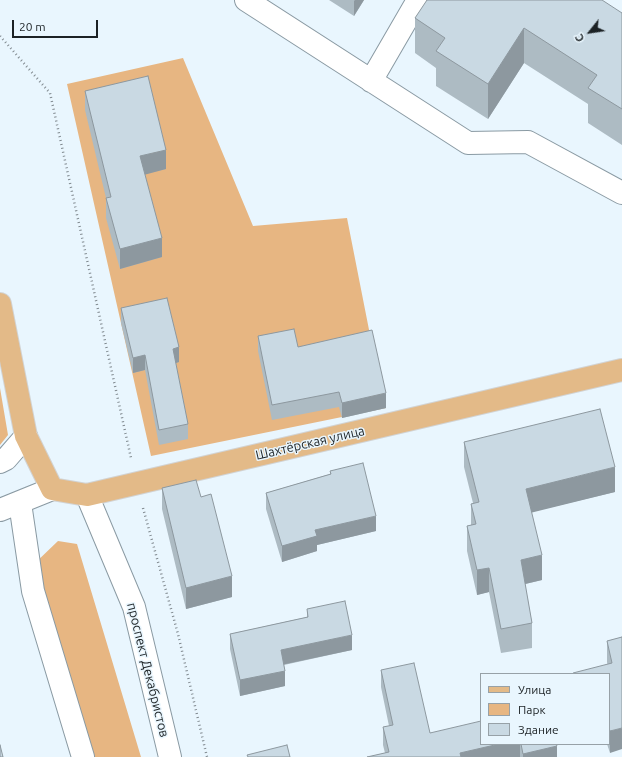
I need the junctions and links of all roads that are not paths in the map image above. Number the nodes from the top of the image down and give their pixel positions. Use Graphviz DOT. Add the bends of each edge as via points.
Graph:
graph roads {
  1 [pos="246,0"];
  2 [pos="418,0"];
  3 [pos="371,81"];
  4 [pos="622,193"];
  5 [pos="0,304"];
  6 [pos="622,370"];
  7 [pos="26,436"];
  8 [pos="0,462"];
  9 [pos="52,490"];
  10 [pos="87,494"];
  11 [pos="10,507"];
  12 [pos="83,757"];
  13 [pos="170,757"];
  1 -- 3 [label="street"];
  2 -- 3 [label="street"];
  3 -- 4 [label="street" via="468,143 528,142"];
  5 -- 7 [label="main road"];
  6 -- 10 [label="main road, Шахтёрская улица"];
  7 -- 8 [label="street" via="6,460"];
  7 -- 9 [label="main road"];
  9 -- 10 [label="main road, Шахтёрская улица"];
  9 -- 11 [label="street, Шахтёрская улица"];
  10 -- 13 [label="street, проспект Декабристов" via="134,607"];
  11 -- 12 [label="street"];
}
